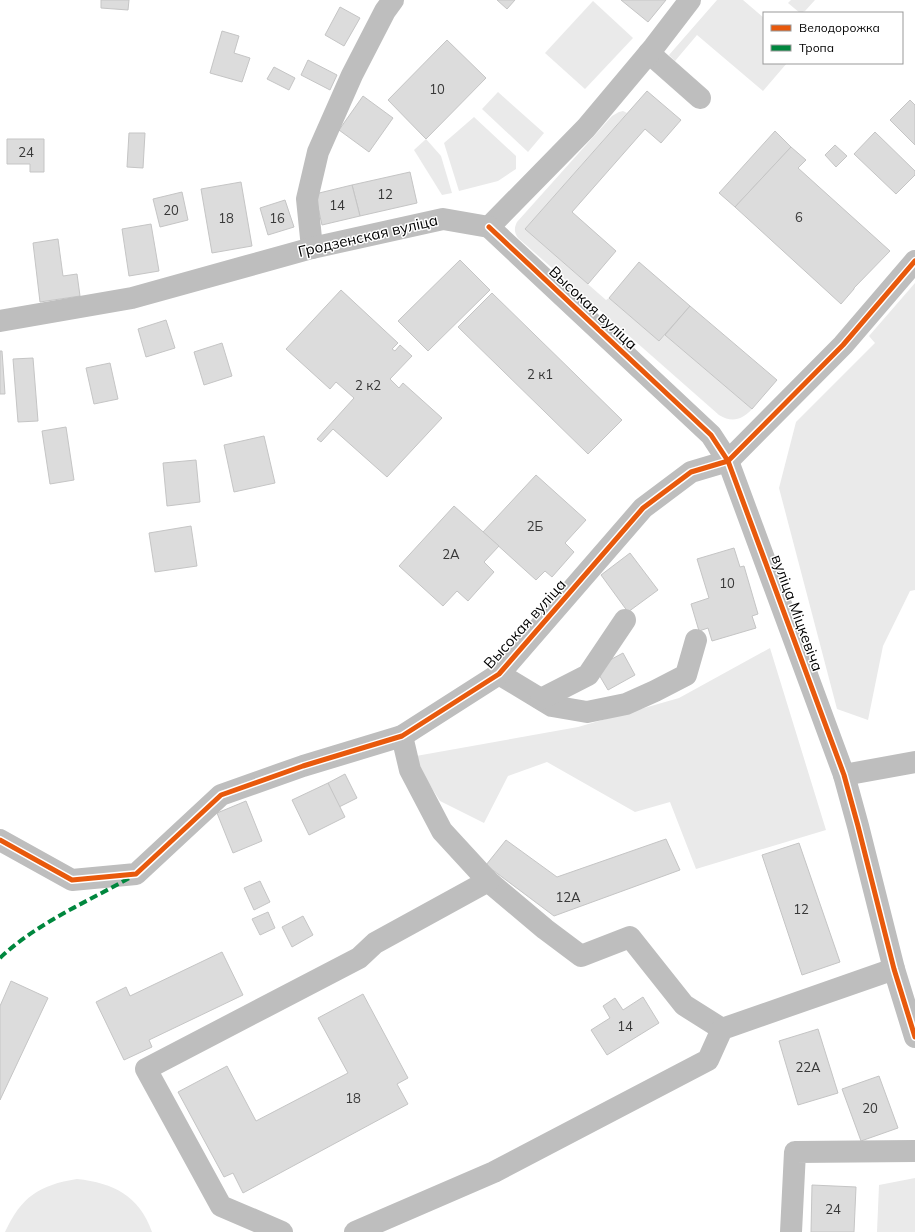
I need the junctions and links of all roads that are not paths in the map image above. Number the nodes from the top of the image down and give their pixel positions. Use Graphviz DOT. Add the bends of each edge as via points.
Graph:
graph roads {
  1 [pos="393,0"];
  2 [pos="690,0"];
  3 [pos="649,53"];
  4 [pos="700,98"];
  5 [pos="489,227"];
  6 [pos="312,248"];
  7 [pos="915,261"];
  8 [pos="0,321"];
  9 [pos="728,460"];
  10 [pos="626,620"];
  11 [pos="696,640"];
  12 [pos="499,674"];
  13 [pos="541,699"];
  14 [pos="402,736"];
  15 [pos="915,762"];
  16 [pos="844,775"];
  17 [pos="0,840"];
  18 [pos="488,881"];
  19 [pos="894,969"];
  20 [pos="722,1029"];
  21 [pos="915,1037"];
  22 [pos="915,1151"];
  23 [pos="282,1232"];
  24 [pos="355,1232"];
  25 [pos="791,1232"];
  1 -- 6 [label="street" via="352,74 318,152 307,199"];
  2 -- 3 [label="street"];
  3 -- 4 [label="street"];
  3 -- 5 [label="street" via="586,128"];
  5 -- 6 [label="street, Гродзенская вуліца" via="443,219"];
  5 -- 9 [label="street, Высокая вуліца" via="711,435"];
  6 -- 8 [label="street, Гродзенская вуліца" via="132,298"];
  7 -- 9 [label="street" via="842,345"];
  9 -- 12 [label="street, Высокая вуліца" via="691,472 643,508"];
  9 -- 16 [label="street, вуліца Міцкевіча"];
  10 -- 13 [label="street" via="588,675"];
  11 -- 13 [label="street" via="686,675 626,704 587,712 552,706"];
  12 -- 13 [label="street"];
  12 -- 14 [label="street, Высокая вуліца"];
  14 -- 17 [label="street, Высокая вуліца" via="303,766 221,795 136,874 72,880"];
  14 -- 18 [label="street" via="410,770 442,831"];
  15 -- 16 [label="street"];
  16 -- 19 [label="street, вуліца Міцкевіча"];
  18 -- 20 [label="street" via="581,956 630,937 684,1005"];
  18 -- 23 [label="street" via="375,943 359,958 146,1069 221,1206"];
  19 -- 20 [label="street"];
  19 -- 21 [label="street, вуліца Міцкевіча"];
  20 -- 24 [label="street" via="708,1060 494,1172"];
  22 -- 25 [label="street" via="795,1152"];
}
